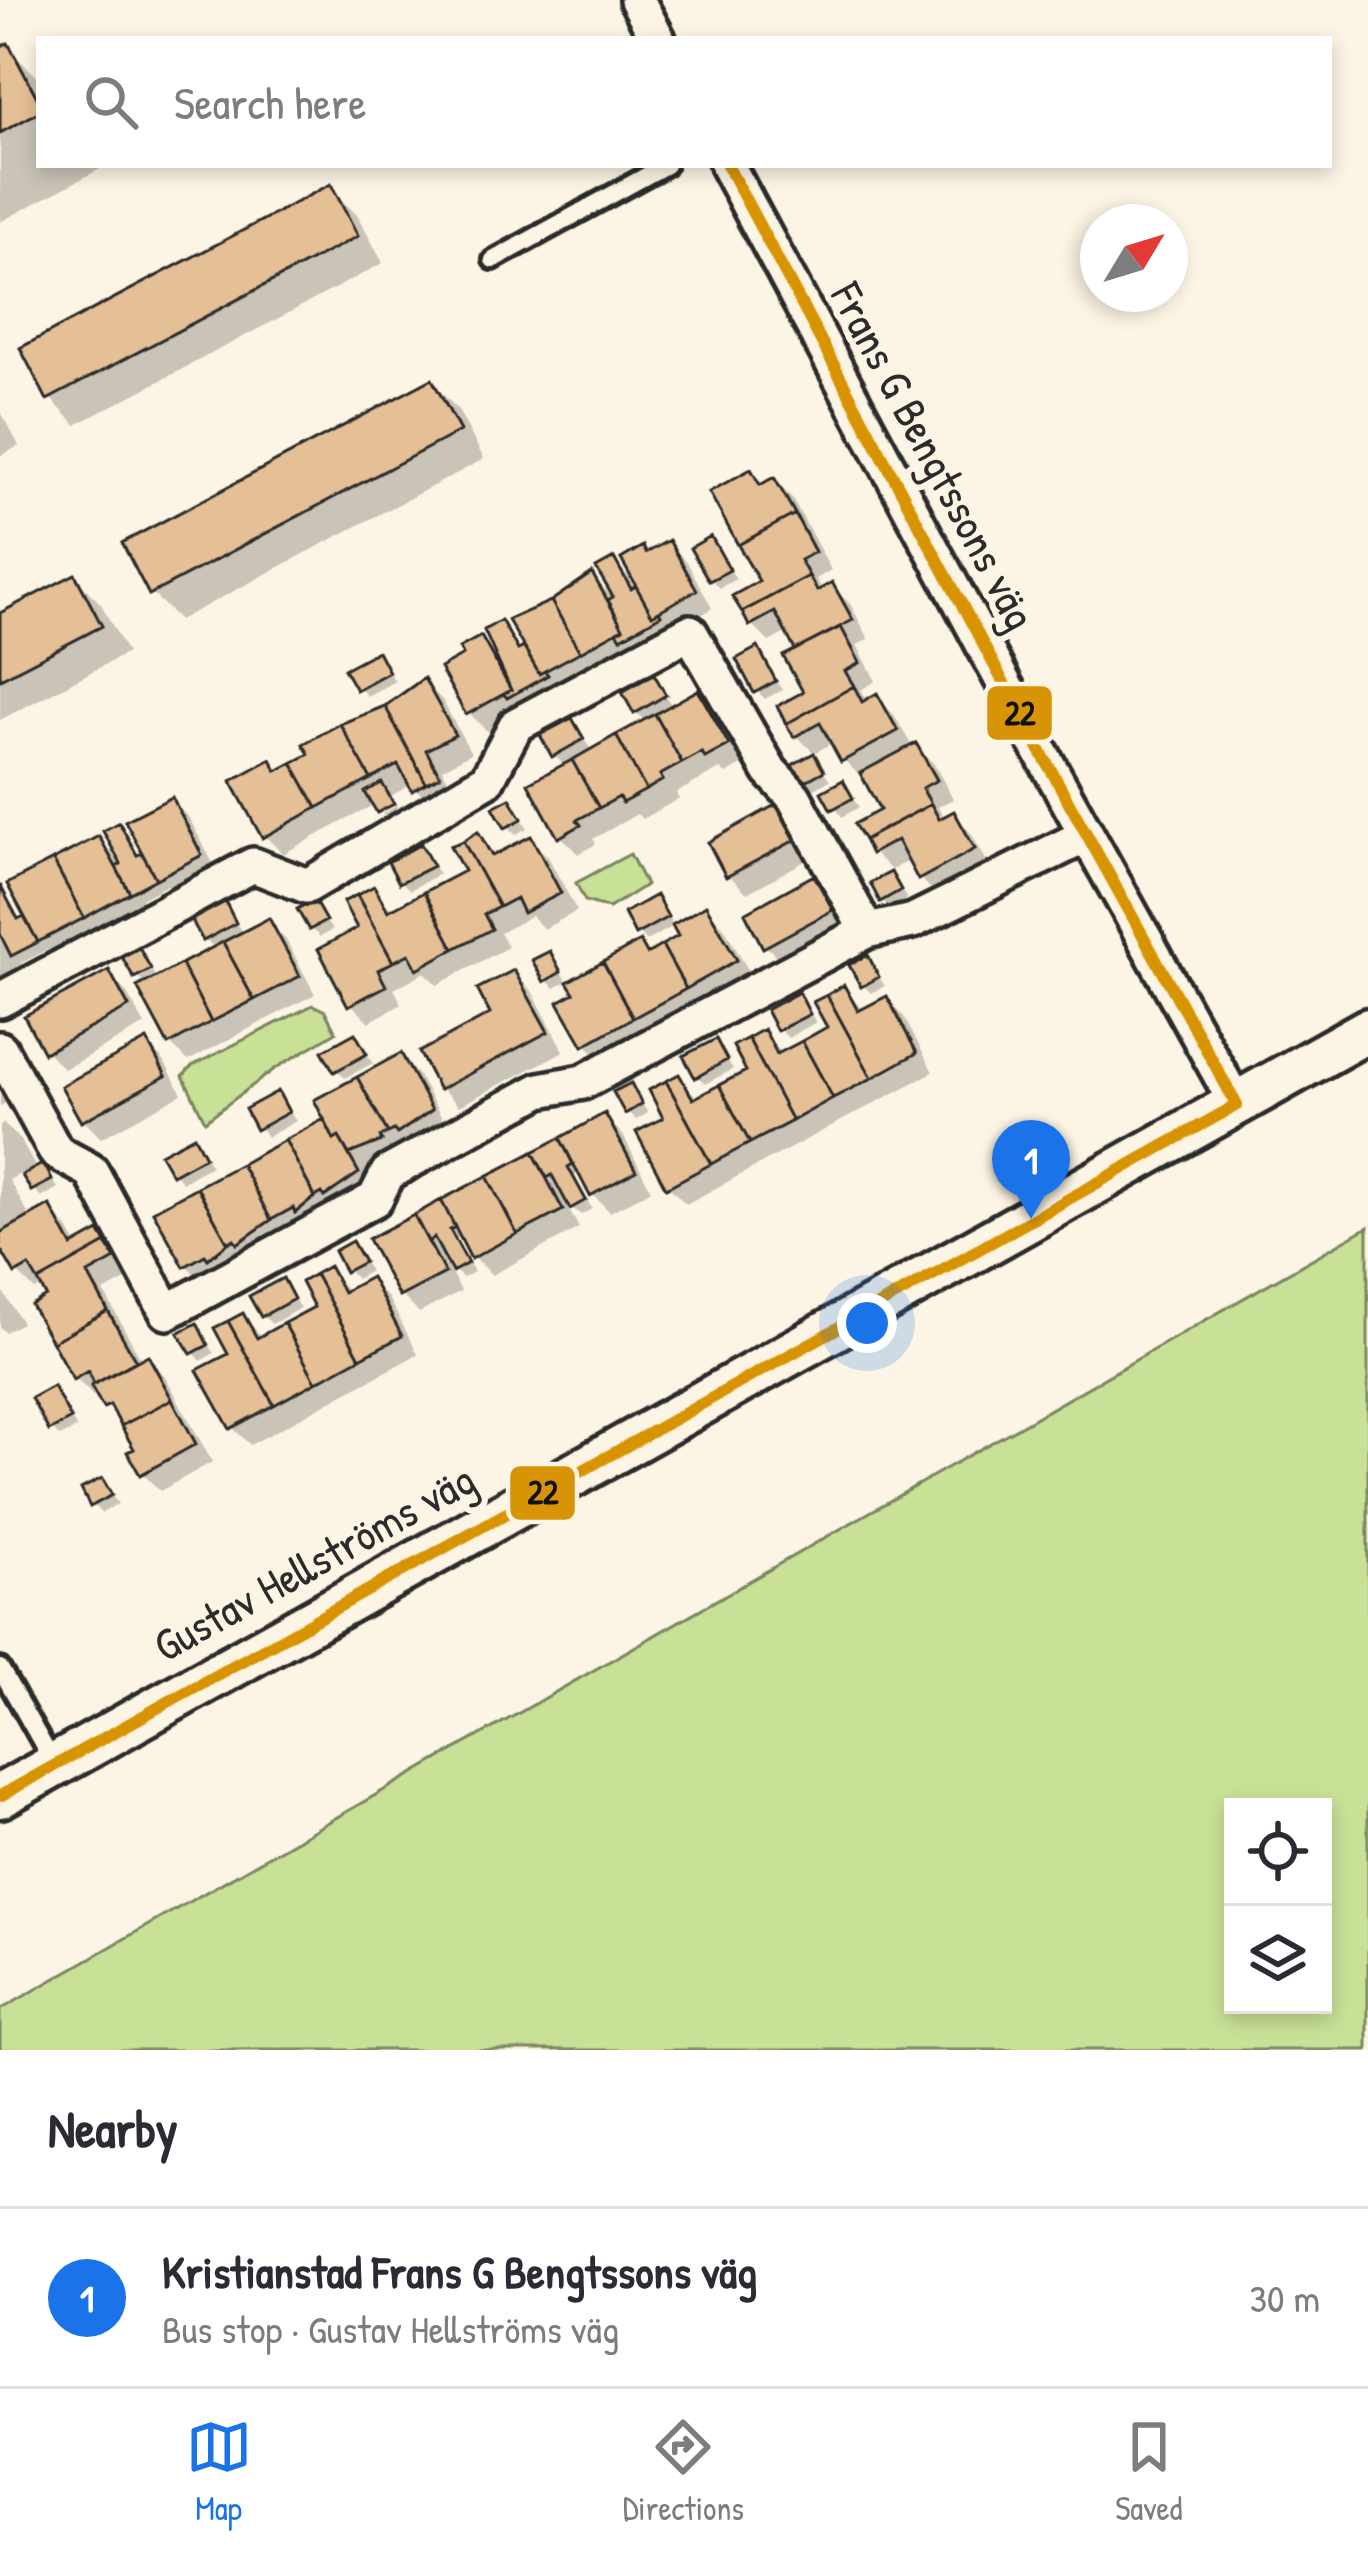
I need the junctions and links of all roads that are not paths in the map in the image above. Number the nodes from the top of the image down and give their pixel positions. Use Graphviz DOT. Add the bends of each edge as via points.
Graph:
graph roads {
  1 [pos="637,0"];
  2 [pos="656,36"];
  3 [pos="661,168"];
  4 [pos="729,168"];
  5 [pos="493,260"];
  6 [pos="1087,836"];
  7 [pos="867,931"];
  8 [pos="0,1000"];
  9 [pos="1368,1030"];
  10 [pos="0,1049"];
  11 [pos="1237,1105"];
  12 [pos="3,1679"];
  13 [pos="54,1765"];
  14 [pos="0,1796"];
  1 -- 2 [label="street"];
  3 -- 5 [label="lane"];
  4 -- 6 [label="street, Frans G Bengtssons väg"];
  6 -- 7 [label="street" via="913,922"];
  6 -- 11 [label="street, Frans G Bengtssons väg"];
  7 -- 8 [label="street" via="690,632 516,725 488,780 307,886 253,865"];
  7 -- 10 [label="street" via="584,1082 519,1101 388,1173 375,1198 167,1312 92,1171 56,1152"];
  9 -- 11 [label="street, Gustav Hellströms väg"];
  11 -- 13 [label="street, Gustav Hellströms väg"];
  12 -- 13 [label="lane"];
  13 -- 14 [label="street, Gustav Hellströms väg"];
}
